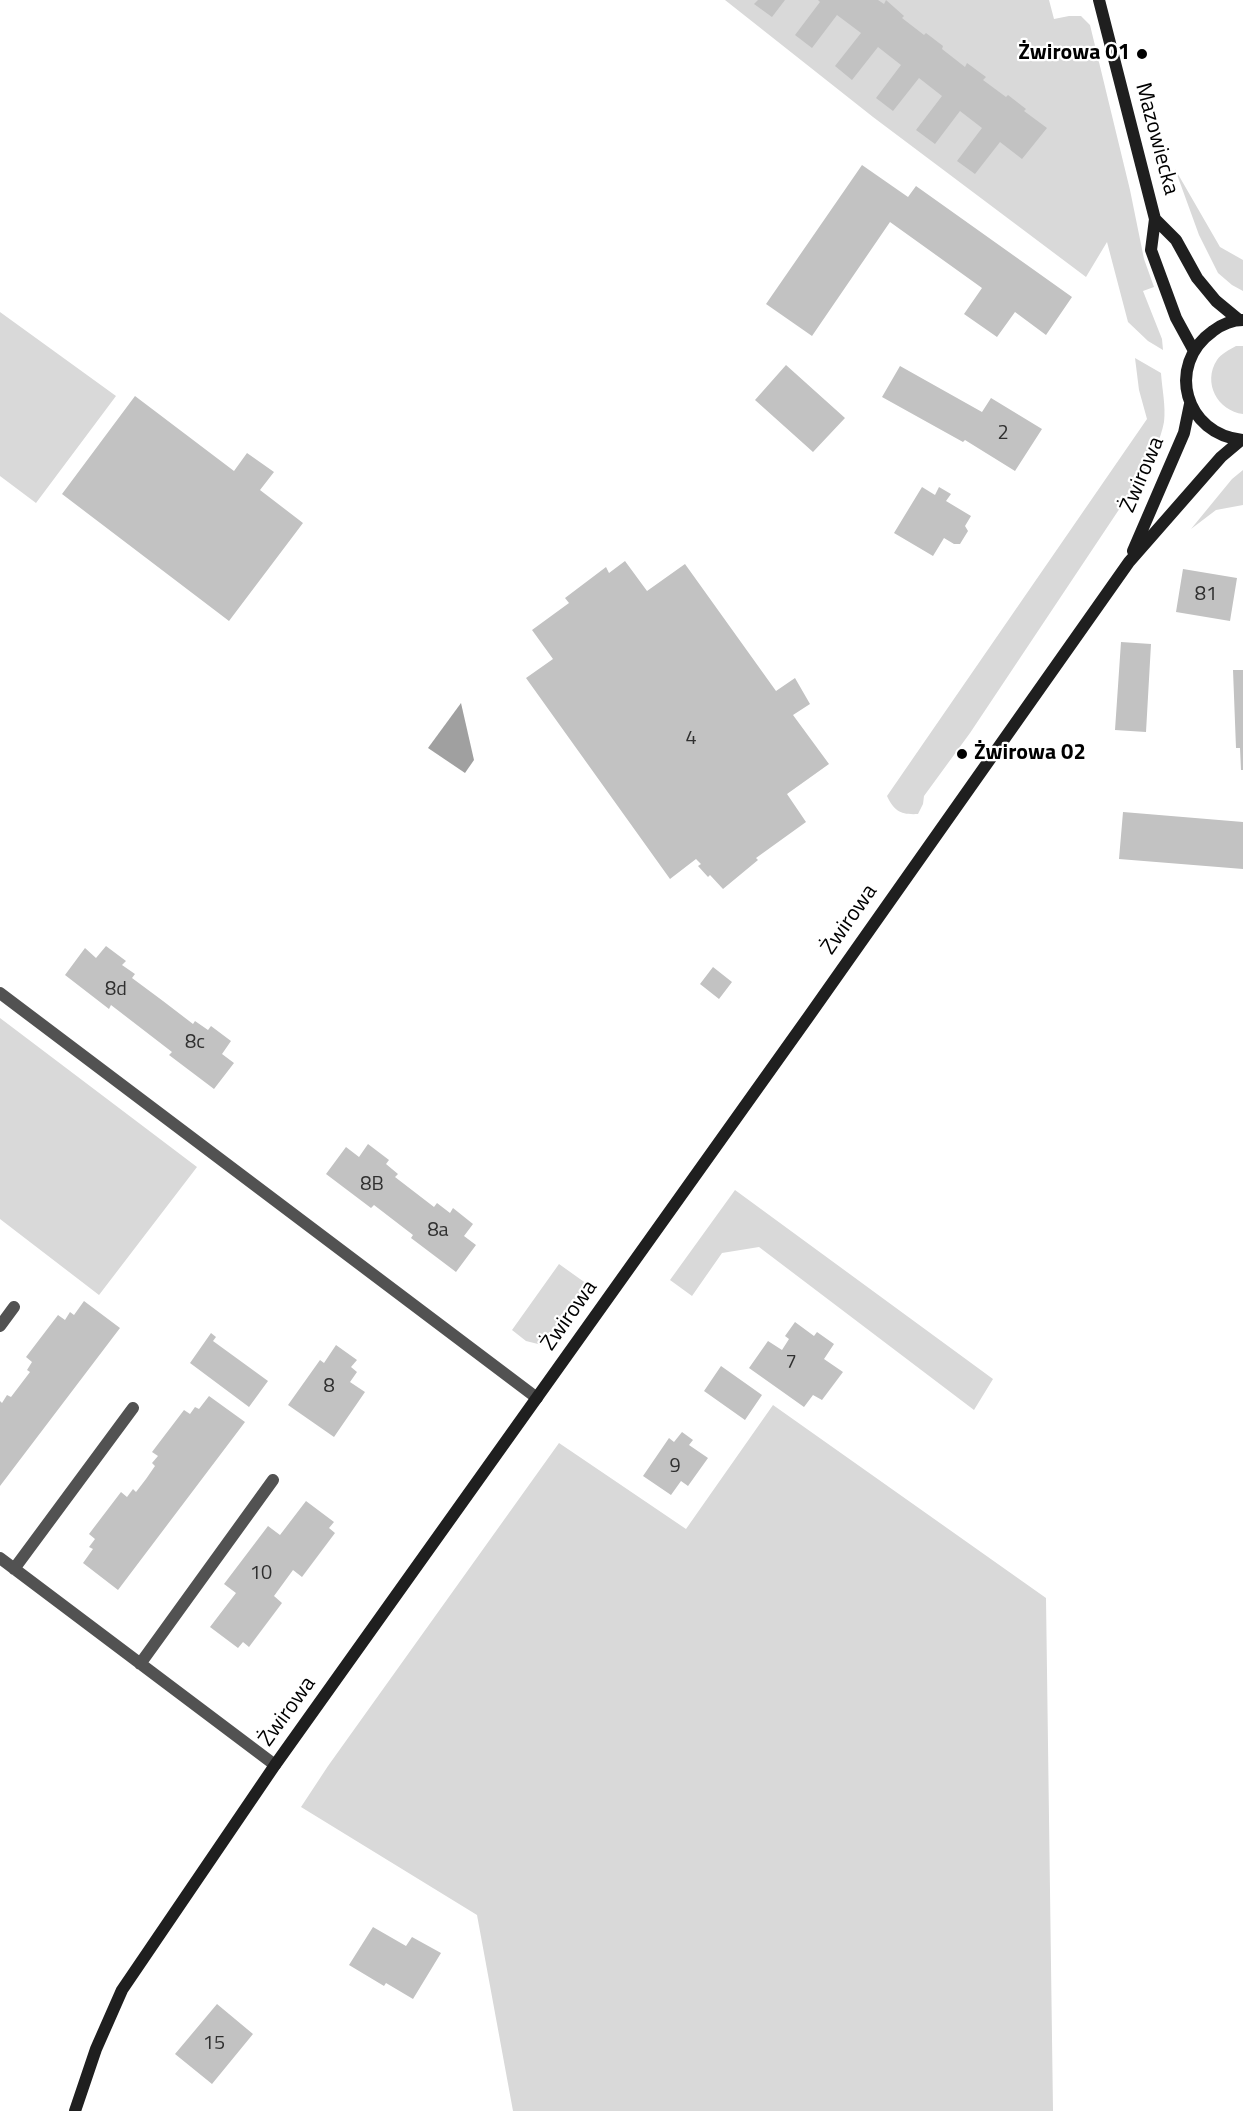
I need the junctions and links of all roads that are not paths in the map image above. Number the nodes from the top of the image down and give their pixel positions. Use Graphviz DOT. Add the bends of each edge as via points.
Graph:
graph roads {
  1 [pos="1099,0"];
  2 [pos="1155,219"];
  3 [pos="1241,320"];
  4 [pos="1194,351"];
  5 [pos="1190,404"];
  6 [pos="1242,440"];
  7 [pos="1129,562"];
  8 [pos="0,993"];
  9 [pos="15,1307"];
  10 [pos="0,1326"];
  11 [pos="537,1398"];
  12 [pos="134,1408"];
  13 [pos="273,1480"];
  14 [pos="0,1558"];
  15 [pos="14,1569"];
  16 [pos="140,1664"];
  17 [pos="275,1765"];
  18 [pos="75,2111"];
  1 -- 2 [label="street, Mazowiecka"];
  2 -- 3 [label="street, Mazowiecka" via="1176,240 1197,278 1216,301"];
  2 -- 4 [label="street, Mazowiecka" via="1150,250"];
  3 -- 4 [label="street, Mazowiecka" via="1220,326 1201,339"];
  4 -- 5 [label="street, Mazowiecka" via="1185,381"];
  5 -- 6 [label="street" via="1202,423 1212,430"];
  5 -- 7 [label="street, Żwirowa" via="1184,433"];
  6 -- 7 [label="street, Żwirowa" via="1221,457"];
  7 -- 11 [label="street, Żwirowa"];
  8 -- 11 [label="lane"];
  9 -- 10 [label="lane"];
  11 -- 17 [label="street, Żwirowa"];
  12 -- 15 [label="lane"];
  13 -- 16 [label="lane"];
  14 -- 15 [label="lane"];
  15 -- 16 [label="lane"];
  16 -- 17 [label="lane"];
  17 -- 18 [label="street, Żwirowa" via="122,1990"];
}
